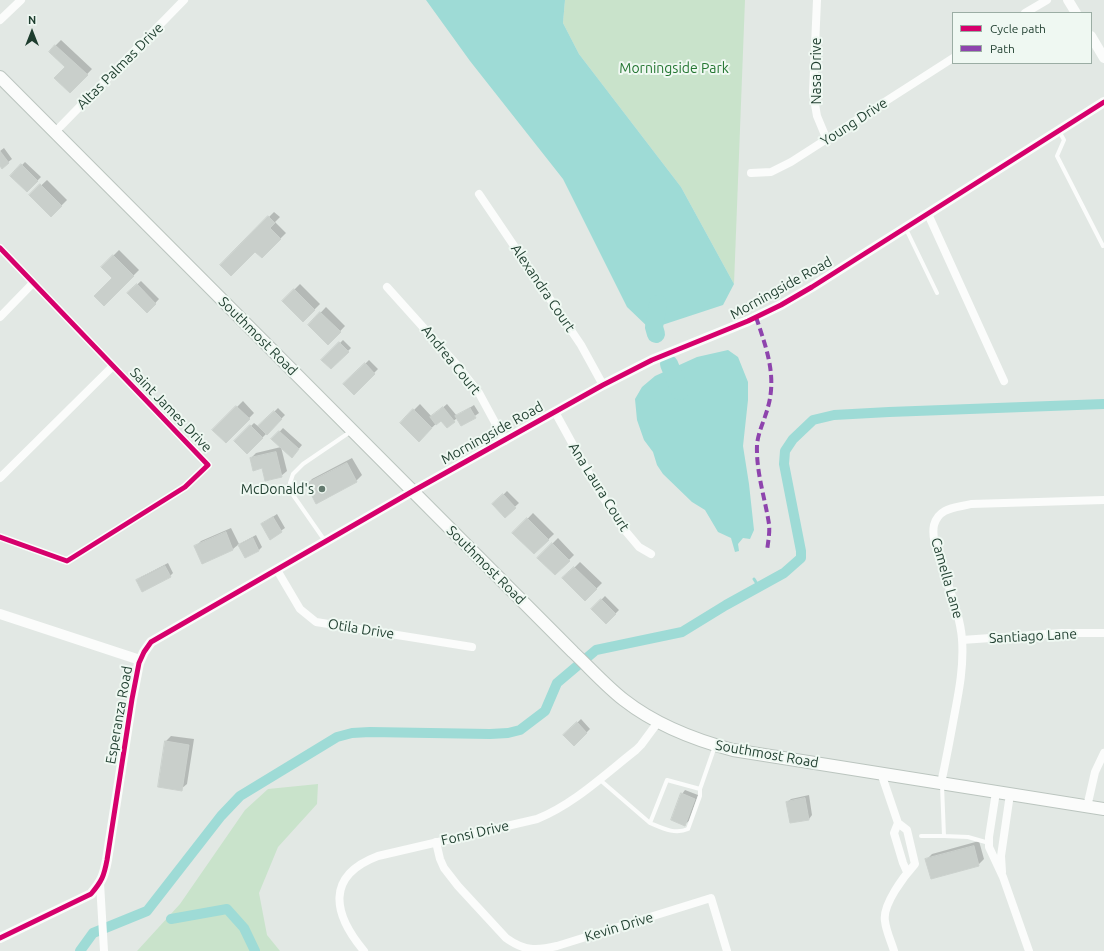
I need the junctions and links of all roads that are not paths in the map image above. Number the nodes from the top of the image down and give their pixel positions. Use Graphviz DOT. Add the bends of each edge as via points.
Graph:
graph roads {
  1 [pos="20,0"];
  2 [pos="184,0"];
  3 [pos="818,0"];
  4 [pos="1047,0"];
  5 [pos="1068,0"];
  6 [pos="1028,12"];
  7 [pos="1075,12"];
  8 [pos="0,20"];
  9 [pos="1092,38"];
  10 [pos="1104,58"];
  11 [pos="952,59"];
  12 [pos="0,77"];
  13 [pos="1104,102"];
  14 [pos="1059,131"];
  15 [pos="55,132"];
  16 [pos="826,140"];
  17 [pos="751,173"];
  18 [pos="479,194"];
  19 [pos="928,214"];
  20 [pos="905,228"];
  21 [pos="1103,246"];
  22 [pos="0,248"];
  23 [pos="33,283"];
  24 [pos="387,287"];
  25 [pos="937,293"];
  26 [pos="0,317"];
  27 [pos="113,366"];
  28 [pos="1004,381"];
  29 [pos="603,385"];
  30 [pos="555,412"];
  31 [pos="352,430"];
  32 [pos="505,441"];
  33 [pos="0,478"];
  34 [pos="413,491"];
  35 [pos="1104,500"];
  36 [pos="0,537"];
  37 [pos="325,542"];
  38 [pos="651,554"];
  39 [pos="277,570"];
  40 [pos="0,614"];
  41 [pos="1104,633"];
  42 [pos="962,640"];
  43 [pos="472,647"];
  44 [pos="140,660"];
  45 [pos="658,722"];
  46 [pos="715,745"];
  47 [pos="1104,753"];
  48 [pos="881,773"];
  49 [pos="599,779"];
  50 [pos="942,783"];
  51 [pos="700,788"];
  52 [pos="996,792"];
  53 [pos="1010,794"];
  54 [pos="1088,807"];
  55 [pos="1104,809"];
  56 [pos="650,823"];
  57 [pos="898,823"];
  58 [pos="921,836"];
  59 [pos="944,836"];
  60 [pos="436,842"];
  61 [pos="989,843"];
  62 [pos="911,844"];
  63 [pos="898,848"];
  64 [pos="907,872"];
  65 [pos="1003,877"];
  66 [pos="100,883"];
  67 [pos="0,938"];
  68 [pos="104,951"];
  69 [pos="364,951"];
  70 [pos="727,951"];
  71 [pos="894,951"];
  72 [pos="1029,951"];
  1 -- 8 [label="street"];
  2 -- 15 [label="street, Altas Palmas Drive"];
  3 -- 16 [label="street, Nasa Drive" via="813,93 816,116"];
  4 -- 6 [label="street"];
  5 -- 7 [label="street"];
  9 -- 10 [label="street"];
  11 -- 16 [label="street, Young Drive"];
  12 -- 15 [label="main road, Southmost Road"];
  13 -- 14 [label="street, Morningside Road"];
  14 -- 19 [label="street, Morningside Road"];
  14 -- 21 [label="lane" via="1064,140 1057,156"];
  15 -- 31 [label="main road, Southmost Road"];
  16 -- 17 [label="street, Young Drive" via="771,172"];
  18 -- 29 [label="street, Alexandra Court" via="581,344"];
  19 -- 20 [label="street, Morningside Road"];
  19 -- 28 [label="street"];
  20 -- 25 [label="lane"];
  20 -- 29 [label="street, Morningside Road" via="781,305 652,360"];
  22 -- 23 [label="street, Saint James Drive"];
  23 -- 26 [label="street"];
  23 -- 27 [label="street, Saint James Drive"];
  24 -- 32 [label="street, Andrea Court" via="432,335 479,393"];
  27 -- 33 [label="street"];
  27 -- 36 [label="street, Saint James Drive" via="208,465 185,487 67,561"];
  29 -- 30 [label="street, Morningside Road"];
  30 -- 32 [label="street, Morningside Road"];
  30 -- 38 [label="street, Ana Laura Court" via="594,483 623,528 638,547"];
  31 -- 34 [label="main road, Southmost Road"];
  31 -- 37 [label="lane" via="303,464 293,474 290,483 294,495"];
  32 -- 34 [label="street, Morningside Road"];
  34 -- 37 [label="street, Esperanza Road"];
  34 -- 45 [label="main road, Southmost Road" via="592,671 625,701"];
  35 -- 42 [label="street, Camella Lane" via="971,504 951,508 938,516 933,532"];
  37 -- 39 [label="street, Esperanza Road"];
  39 -- 43 [label="street, Otila Drive" via="300,609 316,622"];
  39 -- 44 [label="street, Esperanza Road" via="151,642"];
  40 -- 44 [label="street"];
  41 -- 42 [label="street, Santiago Lane" via="1062,633"];
  42 -- 50 [label="street, Camella Lane" via="960,682"];
  44 -- 66 [label="street, Esperanza Road" via="105,873"];
  45 -- 46 [label="main road, Southmost Road"];
  45 -- 49 [label="street, Fonsi Drive" via="641,745"];
  46 -- 48 [label="main road, Southmost Road" via="755,754"];
  46 -- 51 [label="lane"];
  47 -- 54 [label="street" via="1095,772"];
  48 -- 50 [label="main road, Southmost Road"];
  48 -- 57 [label="street"];
  49 -- 56 [label="lane"];
  49 -- 60 [label="street, Fonsi Drive" via="568,803 537,819"];
  50 -- 52 [label="main road, Southmost Road"];
  50 -- 59 [label="lane"];
  51 -- 56 [label="lane" via="667,780"];
  51 -- 56 [label="lane" via="700,796 688,830 680,833"];
  52 -- 53 [label="main road, Southmost Road"];
  52 -- 61 [label="street"];
  53 -- 54 [label="main road, Southmost Road"];
  53 -- 65 [label="street" via="1001,856"];
  54 -- 55 [label="main road, Southmost Road"];
  57 -- 62 [label="street" via="907,830"];
  57 -- 63 [label="street" via="894,833"];
  58 -- 59 [label="lane"];
  59 -- 61 [label="lane" via="968,837"];
  60 -- 69 [label="street, Fonsi Drive" via="378,856 365,861 345,877 340,889 342,916"];
  60 -- 70 [label="street, Kevin Drive" via="444,868 458,886 506,938 524,948 535,950 558,946 711,898"];
  61 -- 65 [label="street"];
  62 -- 63 [label="street"];
  62 -- 64 [label="street" via="915,864"];
  63 -- 64 [label="street"];
  64 -- 71 [label="street" via="886,908 884,920"];
  65 -- 72 [label="street"];
  66 -- 67 [label="street, Esperanza Road" via="91,894"];
  66 -- 68 [label="street"];
}
